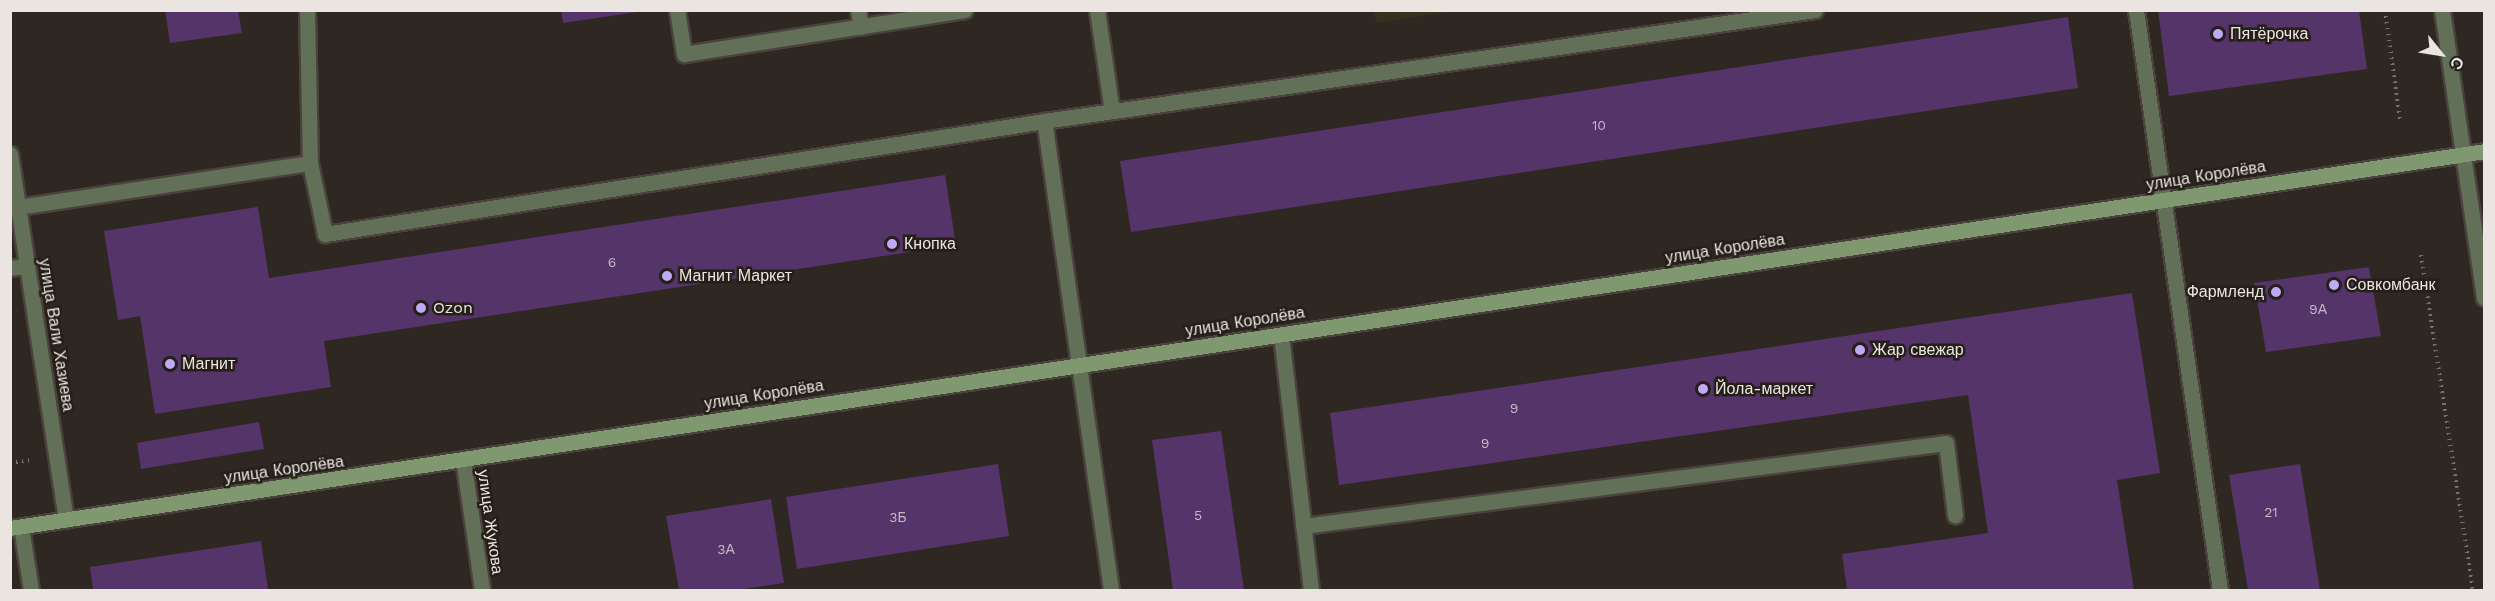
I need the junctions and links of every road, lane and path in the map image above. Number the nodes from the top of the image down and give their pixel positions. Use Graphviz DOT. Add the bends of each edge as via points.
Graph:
graph roads {
  1 [pos="307,10"];
  2 [pos="678,10"];
  3 [pos="858,10"];
  4 [pos="965,10"];
  5 [pos="1097,10"];
  6 [pos="1815,10"];
  7 [pos="2136,10"];
  8 [pos="2385,10"];
  9 [pos="2442,10"];
  10 [pos="861,27"];
  11 [pos="1112,111"];
  12 [pos="2400,120"];
  13 [pos="1044,121"];
  14 [pos="2484,151"];
  15 [pos="10,154"];
  16 [pos="2460,154"];
  17 [pos="310,163"];
  18 [pos="2164,201"];
  19 [pos="18,207"];
  20 [pos="2421,255"];
  21 [pos="27,266"];
  22 [pos="10,268"];
  23 [pos="2484,298"];
  24 [pos="1281,335"];
  25 [pos="1078,366"];
  26 [pos="463,459"];
  27 [pos="1955,515"];
  28 [pos="66,520"];
  29 [pos="1303,526"];
  30 [pos="16,528"];
  31 [pos="30,591"];
  32 [pos="482,591"];
  33 [pos="1111,591"];
  34 [pos="1311,591"];
  35 [pos="2220,591"];
  36 [pos="2473,591"];
  1 -- 17 [label="street"];
  2 -- 10 [label="street" via="684,54"];
  3 -- 10 [label="street"];
  4 -- 10 [label="street"];
  5 -- 11 [label="street"];
  6 -- 11 [label="street"];
  7 -- 18 [label="street"];
  8 -- 12 [label="path"];
  9 -- 16 [label="street"];
  11 -- 13 [label="street"];
  13 -- 17 [label="street" via="324,234"];
  13 -- 25 [label="street"];
  14 -- 16 [label="street, улица Королёва"];
  15 -- 19 [label="street, улица Вали Хазиева"];
  16 -- 18 [label="street, улица Королёва"];
  16 -- 23 [label="street"];
  17 -- 19 [label="street"];
  18 -- 24 [label="street, улица Королёва"];
  18 -- 35 [label="street"];
  19 -- 21 [label="street, улица Вали Хазиева"];
  20 -- 36 [label="path"];
  21 -- 22 [label="street"];
  21 -- 28 [label="street, улица Вали Хазиева"];
  24 -- 25 [label="street, улица Королёва"];
  24 -- 29 [label="street"];
  25 -- 26 [label="street, улица Королёва"];
  25 -- 33 [label="street"];
  26 -- 28 [label="street, улица Королёва"];
  26 -- 32 [label="street, улица Жукова"];
  27 -- 29 [label="street" via="1946,443"];
  28 -- 30 [label="street, улица Королёва"];
  29 -- 34 [label="street"];
  30 -- 31 [label="street"];
}
